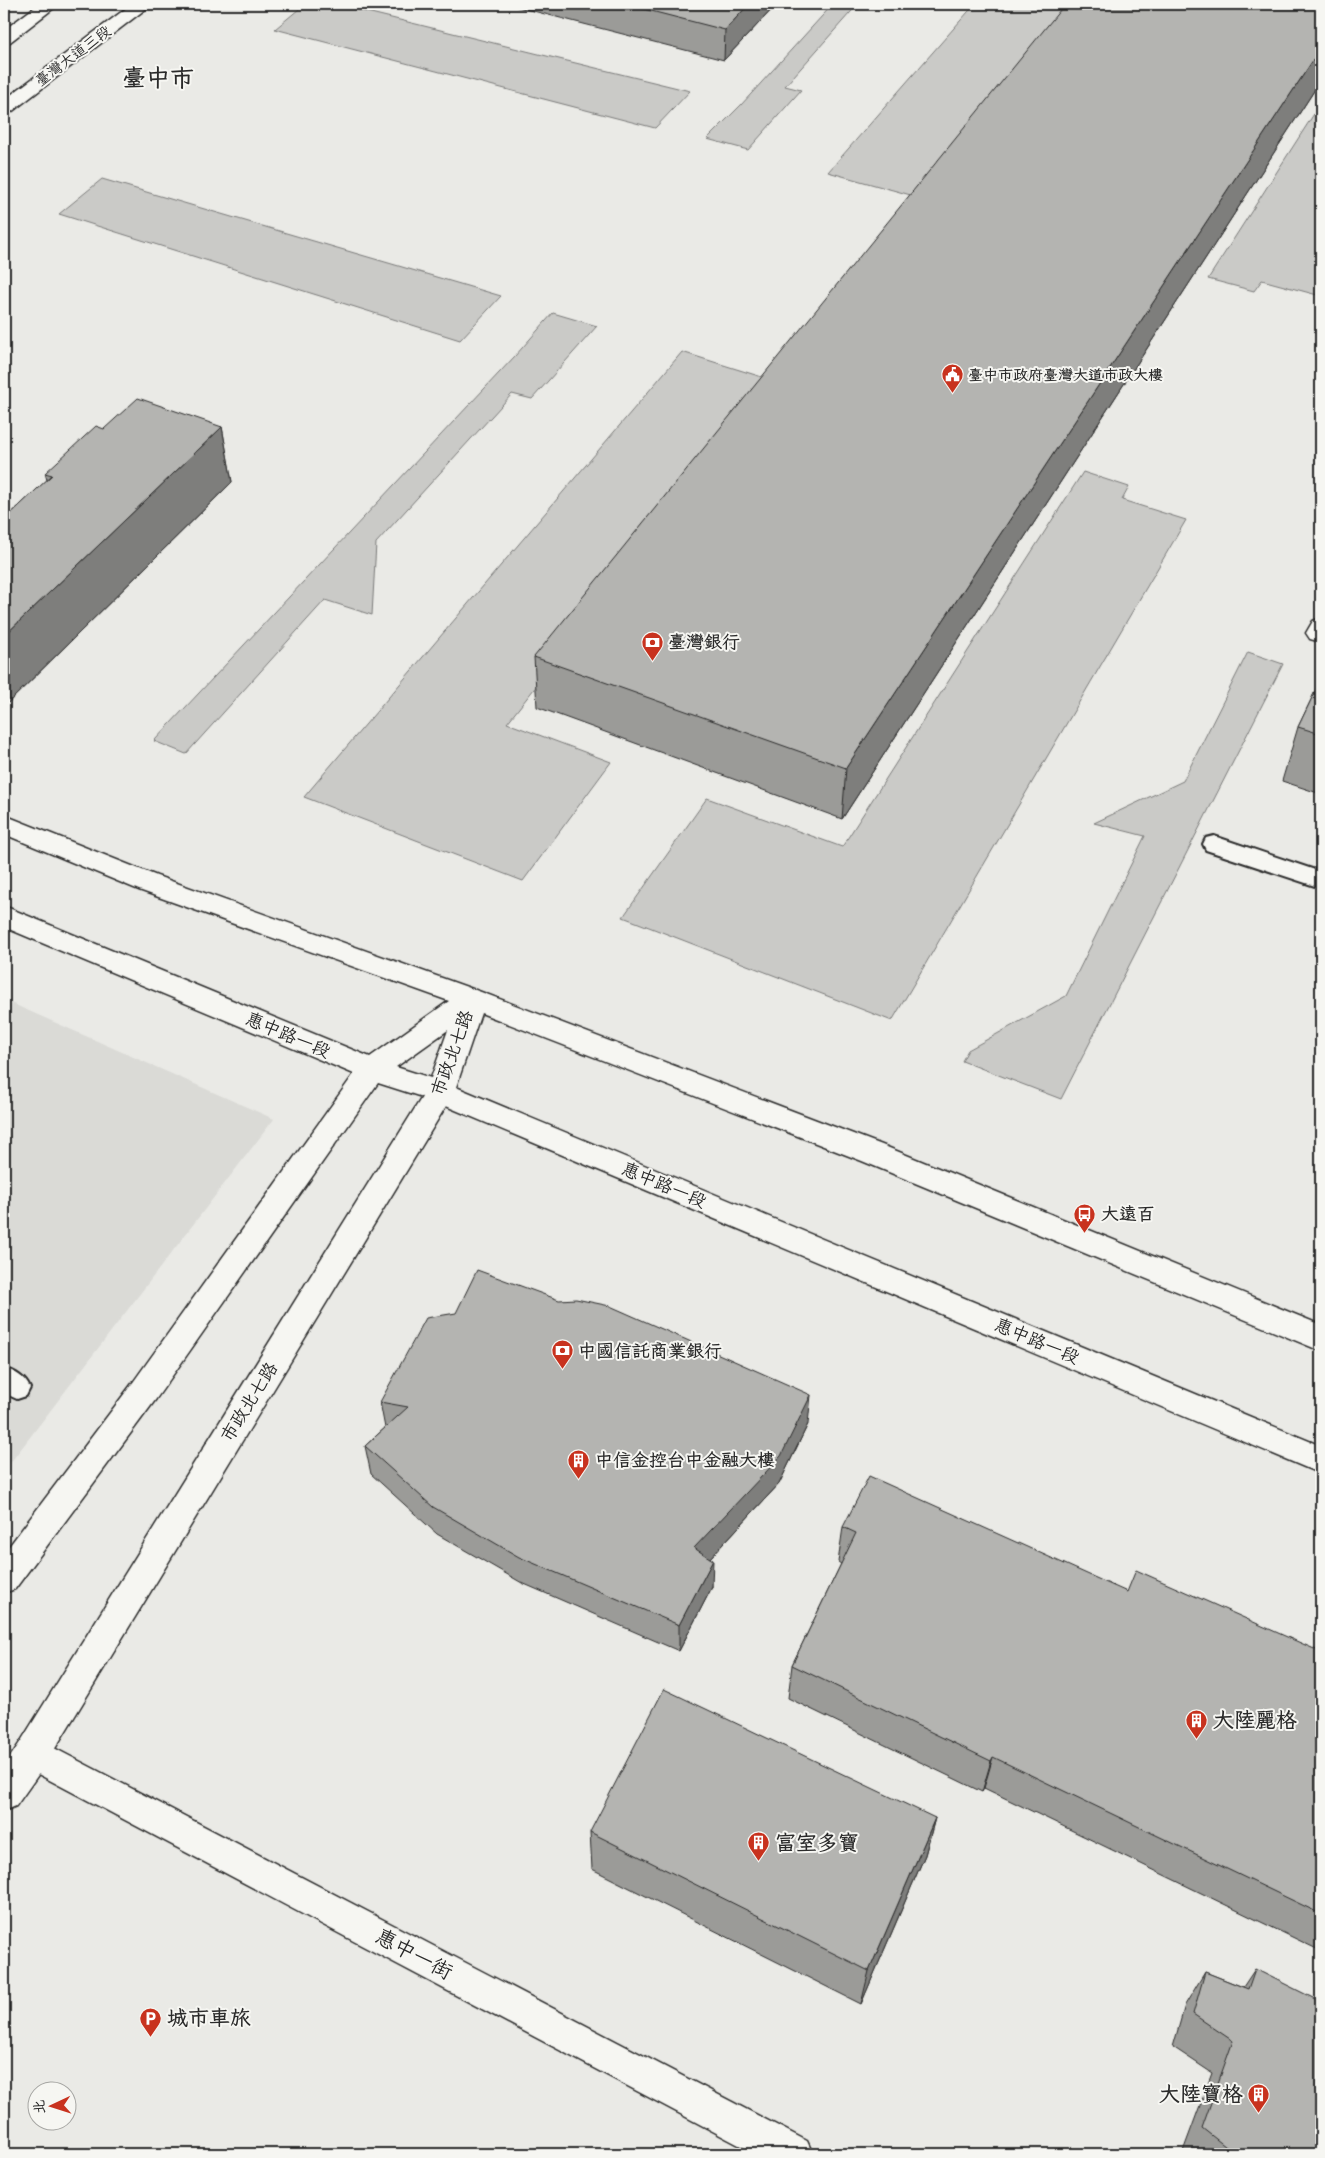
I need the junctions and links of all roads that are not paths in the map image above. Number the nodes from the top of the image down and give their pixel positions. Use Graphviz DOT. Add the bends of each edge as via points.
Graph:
graph roads {
  1 [pos="50,4"];
  2 [pos="143,4"];
  3 [pos="4,38"];
  4 [pos="4,109"];
  5 [pos="1321,626"];
  6 [pos="1321,634"];
  7 [pos="4,824"];
  8 [pos="1214,844"];
  9 [pos="1321,880"];
  10 [pos="4,916"];
  11 [pos="472,999"];
  12 [pos="372,1070"];
  13 [pos="440,1092"];
  14 [pos="1321,1338"];
  15 [pos="1321,1460"];
  16 [pos="4,1578"];
  17 [pos="33,1753"];
  18 [pos="4,1794"];
  19 [pos="794,2154"];
  1 -- 3 [label="street"];
  2 -- 4 [label="street, 臺灣大道三段"];
  5 -- 6 [label="street" via="1318,632"];
  7 -- 11 [label="street" via="148,883"];
  8 -- 9 [label="lane"];
  10 -- 12 [label="street, 惠中路一段"];
  11 -- 12 [label="street, 市政北七路"];
  11 -- 13 [label="street, 市政北七路"];
  11 -- 14 [label="street" via="872,1153"];
  12 -- 13 [label="street, 惠中路一段"];
  12 -- 16 [label="street, 市政北七路" via="145,1390"];
  13 -- 15 [label="street, 惠中路一段"];
  13 -- 17 [label="street, 市政北七路"];
  17 -- 18 [label="street, 市政北七路"];
  17 -- 19 [label="street, 惠中一街"];
}
